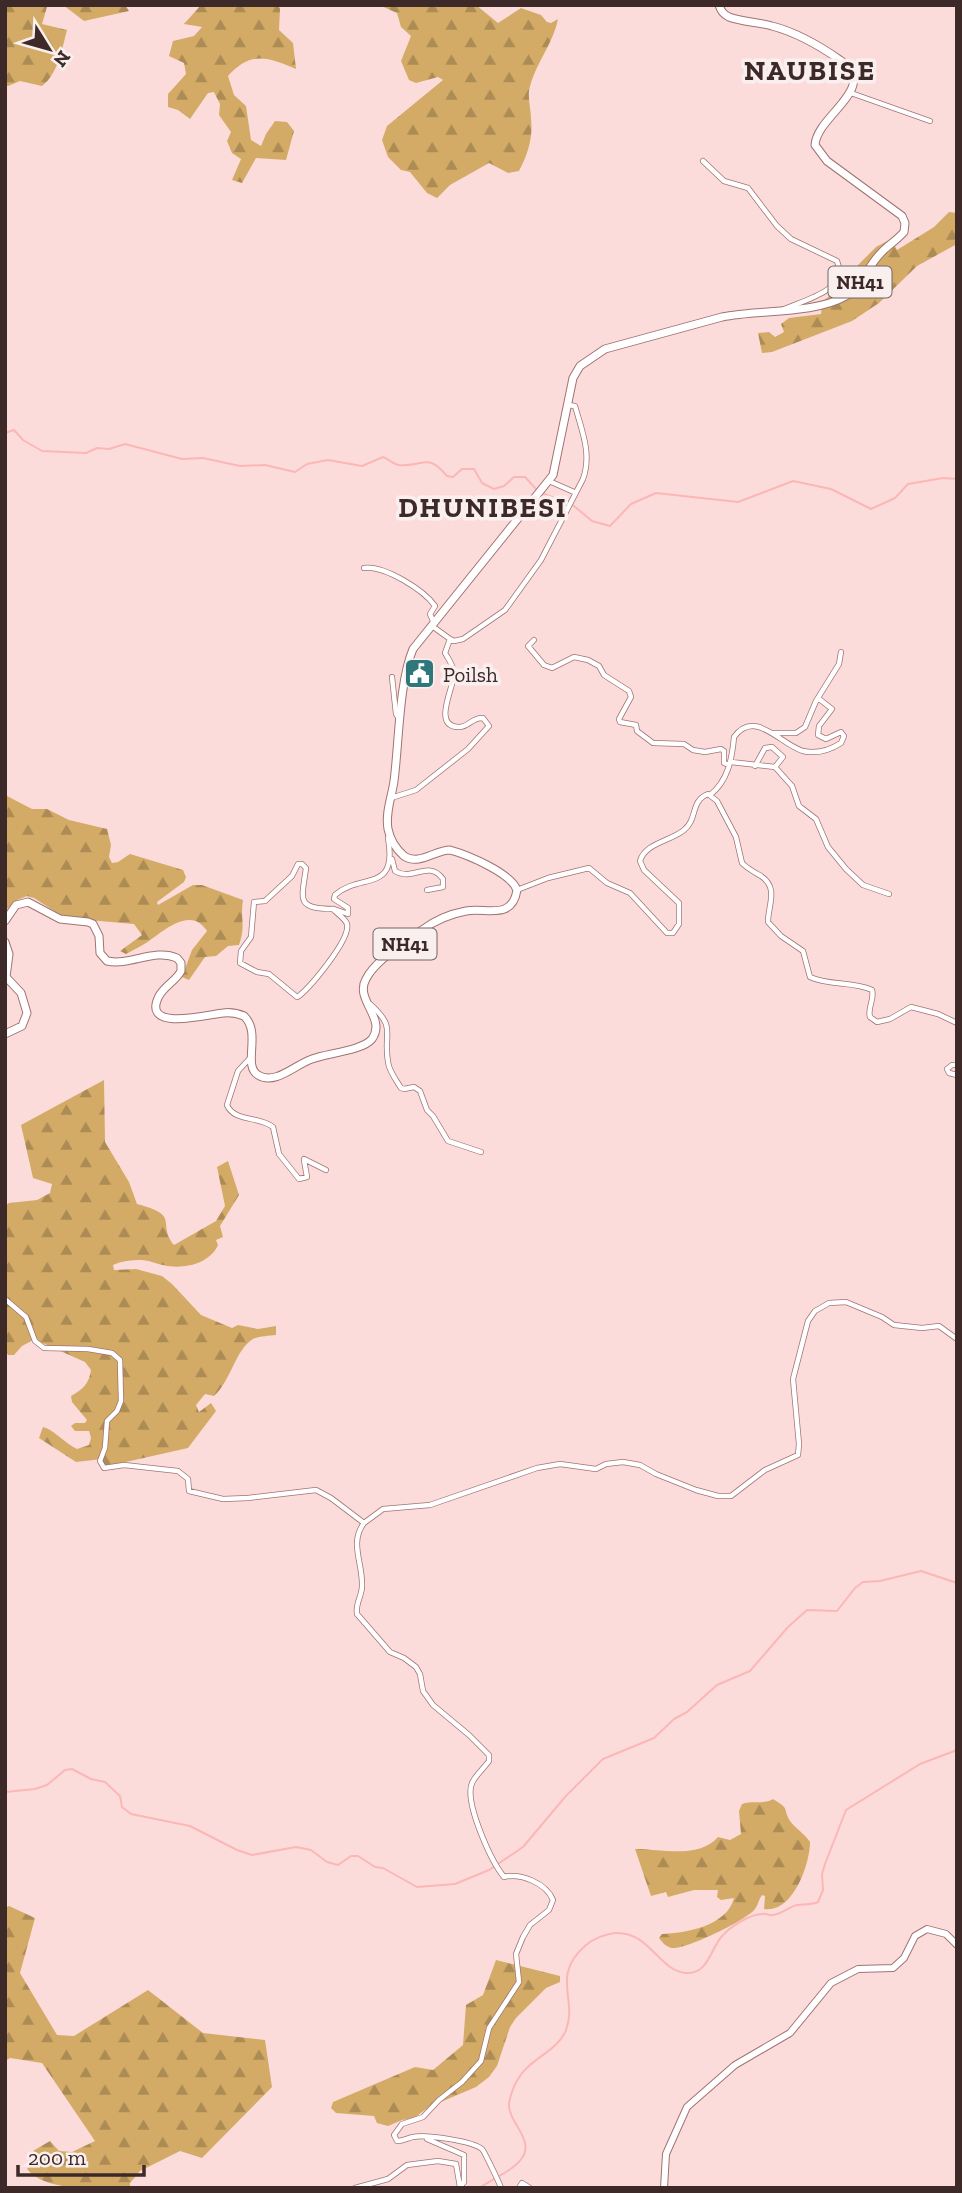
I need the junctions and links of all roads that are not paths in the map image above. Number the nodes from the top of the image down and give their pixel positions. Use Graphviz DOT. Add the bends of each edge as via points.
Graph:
graph roads {
  1 [pos="720,8"];
  2 [pos="851,93"];
  3 [pos="930,121"];
  4 [pos="703,161"];
  5 [pos="783,309"];
  6 [pos="568,405"];
  7 [pos="549,481"];
  8 [pos="574,492"];
  9 [pos="364,568"];
  10 [pos="433,624"];
  11 [pos="450,639"];
  12 [pos="534,640"];
  13 [pos="841,652"];
  14 [pos="392,677"];
  15 [pos="818,698"];
  16 [pos="401,719"];
  17 [pos="772,733"];
  18 [pos="730,764"];
  19 [pos="755,766"];
  20 [pos="775,767"];
  21 [pos="710,795"];
  22 [pos="391,798"];
  23 [pos="388,815"];
  24 [pos="391,858"];
  25 [pos="427,890"];
  26 [pos="517,890"];
  27 [pos="889,894"];
  28 [pos="332,909"];
  29 [pos="5,921"];
  30 [pos="5,942"];
  31 [pos="365,999"];
  32 [pos="957,1023"];
  33 [pos="5,1034"];
  34 [pos="251,1057"];
  35 [pos="957,1065"];
  36 [pos="957,1075"];
  37 [pos="481,1152"];
  38 [pos="326,1170"];
  39 [pos="5,1299"];
  40 [pos="957,1339"];
  41 [pos="364,1523"];
  42 [pos="957,1945"];
  43 [pos="423,2137"];
  44 [pos="355,2188"];
  45 [pos="501,2188"];
  46 [pos="519,2188"];
  47 [pos="530,2188"];
  48 [pos="664,2188"];
  1 -- 2 [label="highway" via="730,17 781,29 844,62 853,74"];
  2 -- 3 [label="street"];
  2 -- 5 [label="highway, NH41" via="818,132 816,145 827,161 902,216 904,232 877,256 847,296"];
  4 -- 5 [label="street" via="724,181 748,188 791,239 837,261 838,279 831,288"];
  5 -- 6 [label="highway, NH41" via="732,315 605,349 580,366"];
  6 -- 7 [label="highway, NH41"];
  6 -- 8 [label="street" via="575,406 587,456 587,467"];
  7 -- 8 [label="street"];
  7 -- 10 [label="highway, NH41"];
  8 -- 11 [label="street" via="541,560 505,610 463,639"];
  9 -- 10 [label="street" via="388,573 433,602"];
  10 -- 11 [label="street"];
  10 -- 16 [label="highway, NH41" via="410,656"];
  11 -- 22 [label="street" via="445,653 454,677 445,714 454,726 477,717 489,726 416,790"];
  12 -- 18 [label="street" via="528,646 544,665 552,668 574,657 588,660 629,691 620,722 636,725 653,743 684,744 705,752 721,749 724,763"];
  13 -- 15 [label="street" via="839,664"];
  14 -- 16 [label="street" via="396,713"];
  15 -- 17 [label="street" via="803,729"];
  15 -- 17 [label="street" via="832,709 818,735 826,739 841,732 841,743 823,751 806,751"];
  16 -- 22 [label="highway, NH41"];
  17 -- 18 [label="street" via="757,726 741,730 734,737"];
  18 -- 19 [label="street"];
  18 -- 21 [label="street" via="723,782"];
  19 -- 20 [label="street"];
  19 -- 20 [label="street" via="765,748 772,747 783,757"];
  20 -- 27 [label="street" via="846,869 859,883"];
  21 -- 26 [label="street" via="699,799 685,830 642,856 640,866 679,903 679,924 673,933 667,933 630,893 589,868"];
  21 -- 32 [label="street" via="736,837 742,863 771,885 768,922 803,951 810,976 869,988 874,993 870,1017 877,1022 911,1007"];
  22 -- 23 [label="highway, NH41"];
  23 -- 24 [label="street"];
  23 -- 26 [label="highway, NH41" via="393,842 407,858 454,851 506,876"];
  24 -- 25 [label="street" via="400,874 428,869 439,874 443,887"];
  24 -- 28 [label="street" via="387,869 372,881 335,895 349,913"];
  26 -- 31 [label="highway, NH41" via="502,910 461,912 425,928 369,974 363,986"];
  28 -- 28 [label="street" via="308,907 304,902 306,868 298,864 292,876 265,901 254,902 251,937 241,951 240,963 269,974 299,996 327,965 348,930 346,921"];
  29 -- 34 [label="highway" via="16,905 28,902 60,919 93,924 100,953 107,961 175,957 181,971 159,995 158,1010 179,1020 222,1013 241,1015 252,1029"];
  30 -- 33 [label="highway" via="9,954 6,977 21,993 27,1013 22,1026"];
  31 -- 34 [label="highway" via="375,1023 373,1035 363,1045 310,1059 272,1078 255,1073"];
  31 -- 37 [label="street" via="387,1023 388,1065 401,1088 419,1091 426,1110 452,1144"];
  34 -- 38 [label="street" via="238,1072 229,1110 270,1124 279,1154 299,1179 307,1177 305,1159"];
  35 -- 36 [label="street" via="947,1069"];
  39 -- 41 [label="street" via="26,1317 35,1341 44,1348 88,1349 112,1353 120,1360 121,1401 107,1421 100,1461 104,1468 124,1465 178,1471 188,1479 189,1491 223,1499 316,1490"];
  40 -- 41 [label="street" via="939,1326 894,1325 846,1302 820,1307 810,1315 793,1379 798,1455 765,1470 731,1496 696,1490 631,1463 596,1469 560,1464 430,1505 383,1509"];
  41 -- 43 [label="street" via="357,1536 362,1585 357,1614 390,1652 416,1667 433,1706 489,1755 469,1795 483,1842 504,1877 519,1875 530,1880 553,1900 523,1937 516,1954 519,1982 489,2028 481,2061 423,2117 402,2124 394,2135 397,2141"];
  42 -- 48 [label="main road" via="946,1934 927,1929 915,1936 893,1968 858,1969 831,1983 790,2033 735,2065 687,2107 666,2154"];
  43 -- 44 [label="street" via="464,2155 460,2187 456,2164 439,2161 407,2165 388,2179"];
  43 -- 45 [label="street" via="475,2145 486,2155"];
  46 -- 47 [label="street" via="522,2183"];
}
